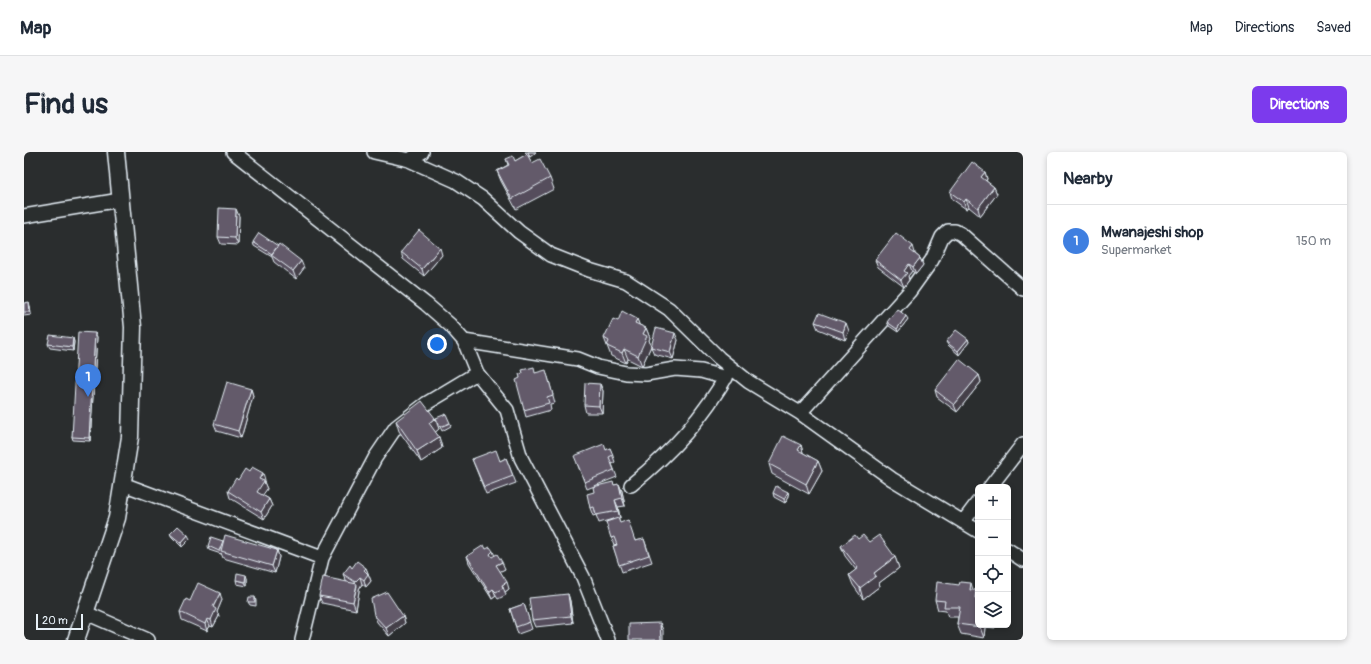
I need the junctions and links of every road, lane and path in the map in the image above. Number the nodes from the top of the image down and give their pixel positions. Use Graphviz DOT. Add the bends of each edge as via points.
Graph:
graph roads {
  1 [pos="116,152"];
  2 [pos="232,152"];
  3 [pos="374,152"];
  4 [pos="422,152"];
  5 [pos="409,160"];
  6 [pos="120,200"];
  7 [pos="24,216"];
  8 [pos="1023,289"];
  9 [pos="464,341"];
  10 [pos="477,373"];
  11 [pos="729,373"];
  12 [pos="800,413"];
  13 [pos="1023,444"];
  14 [pos="123,484"];
  15 [pos="992,484"];
  16 [pos="630,485"];
  17 [pos="975,506"];
  18 [pos="963,522"];
  19 [pos="975,529"];
  20 [pos="1011,552"];
  21 [pos="322,558"];
  22 [pos="1023,560"];
  23 [pos="86,613"];
  24 [pos="76,640"];
  25 [pos="148,640"];
  26 [pos="302,640"];
  27 [pos="608,640"];
  1 -- 6 [label="street"];
  2 -- 9 [label="street" via="426,304 450,324"];
  3 -- 5 [label="street"];
  4 -- 5 [label="street"];
  5 -- 11 [label="street" via="456,181 483,199 519,232 551,255 589,270 626,280 669,309"];
  6 -- 7 [label="street"];
  6 -- 14 [label="street" via="133,327 130,438"];
  8 -- 12 [label="street" via="961,234 948,231 942,237 932,260 909,292"];
  9 -- 10 [label="street"];
  9 -- 11 [label="street" via="578,360 626,373 646,374 675,369"];
  10 -- 21 [label="street" via="396,427 375,458"];
  10 -- 27 [label="street" via="506,410 521,458 583,577"];
  11 -- 12 [label="street"];
  11 -- 16 [label="street" via="692,428 660,461"];
  12 -- 18 [label="street" via="892,479"];
  13 -- 15 [label="street"];
  14 -- 21 [label="street"];
  14 -- 23 [label="street" via="118,518"];
  17 -- 18 [label="street"];
  18 -- 19 [label="street"];
  20 -- 22 [label="street"];
  21 -- 26 [label="street"];
  23 -- 24 [label="street"];
  23 -- 25 [label="street"];
}
